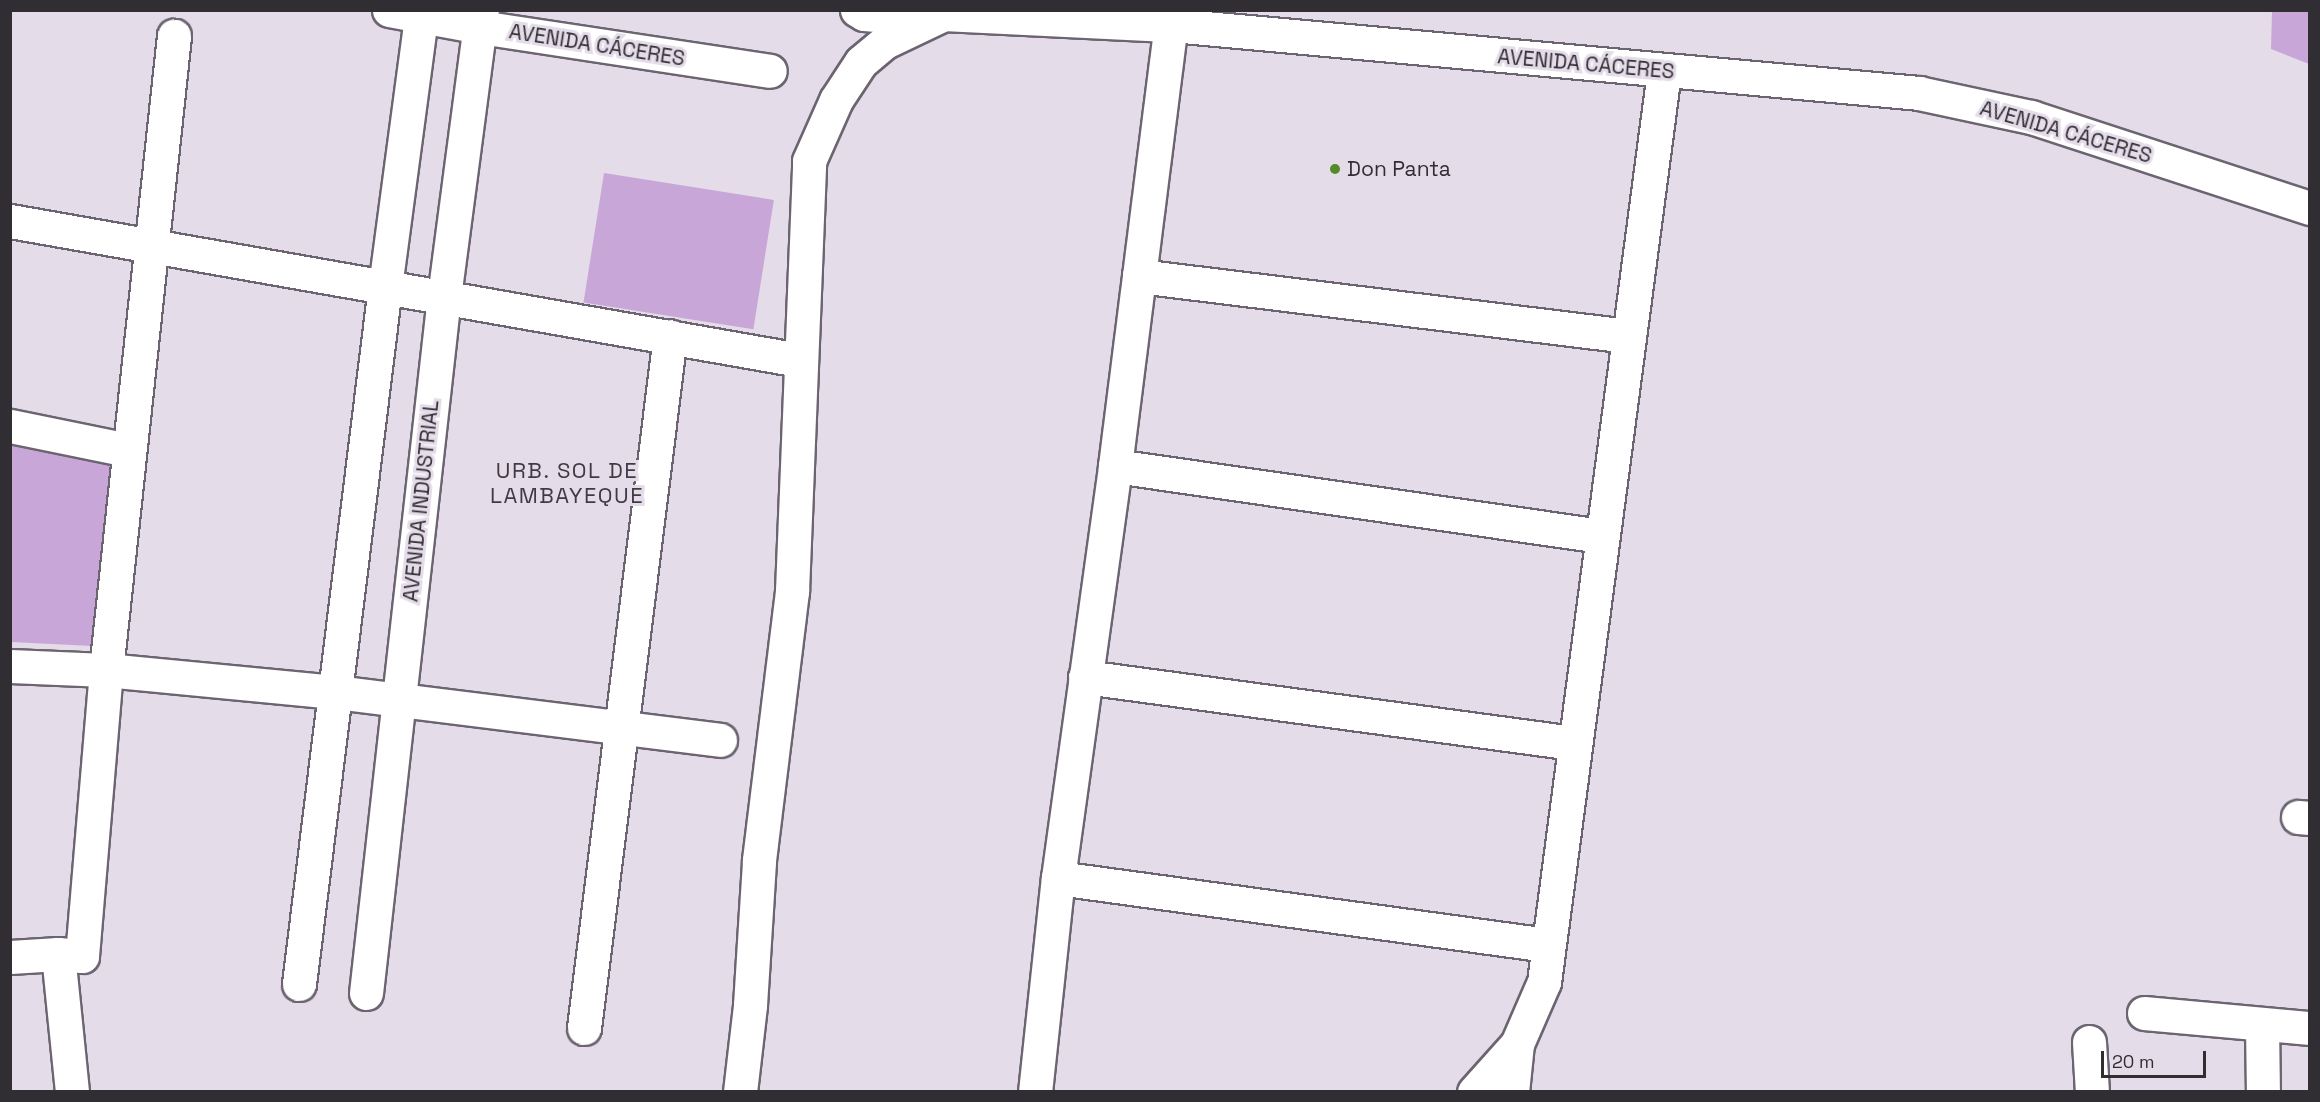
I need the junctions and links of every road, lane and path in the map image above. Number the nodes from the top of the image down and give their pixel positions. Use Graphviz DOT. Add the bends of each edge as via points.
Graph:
graph roads {
  1 [pos="389,10"];
  2 [pos="858,10"];
  3 [pos="421,13"];
  4 [pos="944,14"];
  5 [pos="1172,18"];
  6 [pos="481,19"];
  7 [pos="174,36"];
  8 [pos="770,71"];
  9 [pos="1664,72"];
  10 [pos="2310,208"];
  11 [pos="10,221"];
  12 [pos="151,246"];
  13 [pos="1139,276"];
  14 [pos="385,287"];
  15 [pos="444,297"];
  16 [pos="670,336"];
  17 [pos="1628,336"];
  18 [pos="799,360"];
  19 [pos="10,426"];
  20 [pos="128,450"];
  21 [pos="1114,466"];
  22 [pos="1602,536"];
  23 [pos="10,666"];
  24 [pos="106,670"];
  25 [pos="1085,677"];
  26 [pos="335,692"];
  27 [pos="399,700"];
  28 [pos="621,728"];
  29 [pos="720,740"];
  30 [pos="1575,743"];
  31 [pos="1058,878"];
  32 [pos="1548,945"];
  33 [pos="58,954"];
  34 [pos="10,957"];
  35 [pos="299,984"];
  36 [pos="366,993"];
  37 [pos="2144,1013"];
  38 [pos="2262,1024"];
  39 [pos="584,1028"];
  40 [pos="2310,1028"];
  41 [pos="2089,1042"];
  42 [pos="1517,1044"];
  43 [pos="72,1092"];
  44 [pos="740,1092"];
  45 [pos="1035,1092"];
  46 [pos="1474,1092"];
  47 [pos="1512,1092"];
  48 [pos="2092,1092"];
  49 [pos="2263,1092"];
  1 -- 3 [label="street, AVENIDA CÁCERES"];
  2 -- 4 [label="street" via="864,14 912,18"];
  3 -- 6 [label="street, AVENIDA CÁCERES"];
  3 -- 14 [label="street"];
  4 -- 5 [label="street, AVENIDA CÁCERES"];
  4 -- 18 [label="street, AVENIDA CÁCERES" via="885,42 861,62 836,100 809,161"];
  5 -- 9 [label="street, AVENIDA CÁCERES"];
  5 -- 13 [label="street"];
  6 -- 8 [label="street, AVENIDA CÁCERES"];
  6 -- 15 [label="street, AVENIDA INDUSTRIAL"];
  7 -- 12 [label="street"];
  9 -- 10 [label="street, AVENIDA CÁCERES" via="1919,93 2031,117"];
  9 -- 17 [label="street"];
  11 -- 12 [label="street"];
  12 -- 14 [label="street"];
  12 -- 20 [label="street"];
  13 -- 17 [label="street"];
  13 -- 21 [label="street"];
  14 -- 15 [label="street"];
  14 -- 26 [label="street"];
  15 -- 16 [label="street"];
  15 -- 27 [label="street, AVENIDA INDUSTRIAL"];
  16 -- 18 [label="street"];
  16 -- 28 [label="street"];
  17 -- 22 [label="street"];
  18 -- 44 [label="street, AVENIDA CÁCERES" via="792,591 759,860"];
  19 -- 20 [label="street"];
  20 -- 24 [label="street"];
  21 -- 22 [label="street"];
  21 -- 25 [label="street"];
  22 -- 30 [label="street"];
  23 -- 24 [label="street"];
  24 -- 26 [label="street"];
  24 -- 33 [label="street" via="82,956"];
  25 -- 30 [label="street"];
  25 -- 31 [label="street"];
  26 -- 27 [label="street"];
  26 -- 35 [label="street"];
  27 -- 28 [label="street"];
  27 -- 36 [label="street, AVENIDA INDUSTRIAL"];
  28 -- 29 [label="street"];
  28 -- 39 [label="street"];
  30 -- 32 [label="street"];
  31 -- 32 [label="street"];
  31 -- 45 [label="street"];
  32 -- 42 [label="street" via="1544,982"];
  33 -- 34 [label="street"];
  33 -- 43 [label="street"];
  37 -- 38 [label="street"];
  38 -- 40 [label="street"];
  38 -- 49 [label="street"];
  41 -- 48 [label="street"];
  42 -- 46 [label="street"];
  42 -- 47 [label="street"];
}
